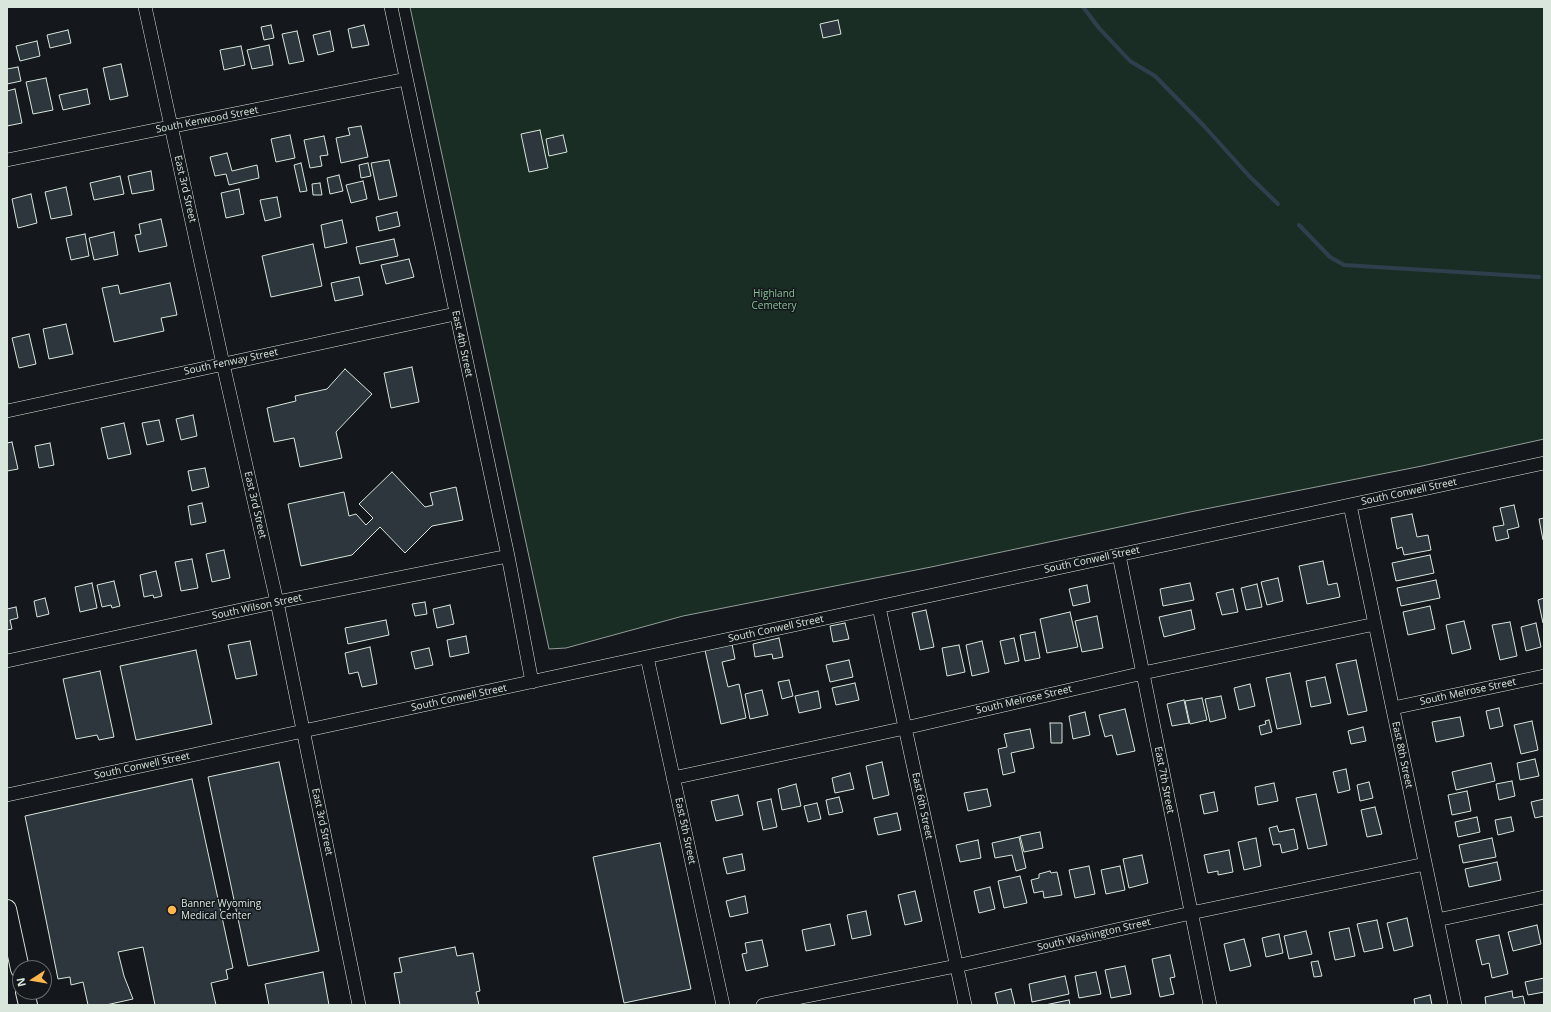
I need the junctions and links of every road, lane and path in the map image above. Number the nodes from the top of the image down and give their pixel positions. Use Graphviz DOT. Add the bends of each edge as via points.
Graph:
graph roads {
  1 [pos="144,7"];
  2 [pos="391,7"];
  3 [pos="406,79"];
  4 [pos="171,127"];
  5 [pos="7,160"];
  6 [pos="455,314"];
  7 [pos="223,364"];
  8 [pos="7,411"];
  9 [pos="1544,463"];
  10 [pos="1350,504"];
  11 [pos="1119,555"];
  12 [pos="508,556"];
  13 [pos="277,602"];
  14 [pos="879,607"];
  15 [pos="1375,624"];
  16 [pos="647,657"];
  17 [pos="7,662"];
  18 [pos="1143,673"];
  19 [pos="1544,676"];
  20 [pos="532,682"];
  21 [pos="1392,708"];
  22 [pos="905,728"];
  23 [pos="304,731"];
  24 [pos="673,778"];
  25 [pos="7,796"];
  26 [pos="1425,864"];
  27 [pos="1544,897"];
  28 [pos="7,909"];
  29 [pos="1191,913"];
  30 [pos="1437,920"];
  31 [pos="18,960"];
  32 [pos="956,966"];
  33 [pos="359,1005"];
  34 [pos="723,1005"];
  35 [pos="763,1005"];
  36 [pos="965,1005"];
  37 [pos="1210,1005"];
  38 [pos="1454,1005"];
  1 -- 4 [label="street, East 3rd Street"];
  2 -- 3 [label="street, East 4th Street"];
  3 -- 4 [label="street, South Kenwood Street"];
  3 -- 6 [label="street, East 4th Street"];
  4 -- 5 [label="street, South Kenwood Street"];
  4 -- 7 [label="street, East 3rd Street"];
  6 -- 7 [label="street, South Fenway Street"];
  6 -- 12 [label="street, East 4th Street"];
  7 -- 8 [label="street, South Fenway Street"];
  7 -- 13 [label="street, East 3rd Street"];
  9 -- 10 [label="street, South Conwell Street"];
  10 -- 11 [label="street, South Conwell Street"];
  10 -- 15 [label="street, East 8th Street"];
  11 -- 14 [label="street, South Conwell Street"];
  11 -- 18 [label="street, East 7th Street"];
  12 -- 13 [label="street, South Wilson Street"];
  12 -- 20 [label="street, East 4th Street"];
  13 -- 17 [label="street, South Wilson Street"];
  13 -- 23 [label="street, East 3rd Street"];
  14 -- 16 [label="street, South Conwell Street"];
  14 -- 22 [label="street, East 6th Street"];
  15 -- 18 [label="street, South Melrose Street"];
  15 -- 21 [label="street, East 8th Street"];
  16 -- 20 [label="street, South Conwell Street"];
  16 -- 24 [label="street, East 5th Street"];
  18 -- 22 [label="street, South Melrose Street"];
  18 -- 29 [label="street, East 7th Street"];
  19 -- 21 [label="street, South Melrose Street"];
  20 -- 23 [label="street, South Conwell Street"];
  21 -- 26 [label="street, East 8th Street"];
  22 -- 24 [label="street, South Melrose Street"];
  22 -- 32 [label="street, East 6th Street"];
  23 -- 25 [label="street, South Conwell Street"];
  23 -- 33 [label="street, East 3rd Street"];
  24 -- 34 [label="street, East 5th Street"];
  26 -- 29 [label="street, South Washington Street"];
  26 -- 30 [label="street, East 8th Street"];
  27 -- 30 [label="street"];
  28 -- 31 [label="main road"];
  29 -- 32 [label="street, South Washington Street"];
  29 -- 37 [label="street, East 7th Street"];
  30 -- 38 [label="street, East 8th Street"];
  32 -- 35 [label="street, South Washington Street"];
  32 -- 36 [label="street, East 6th Street"];
}
